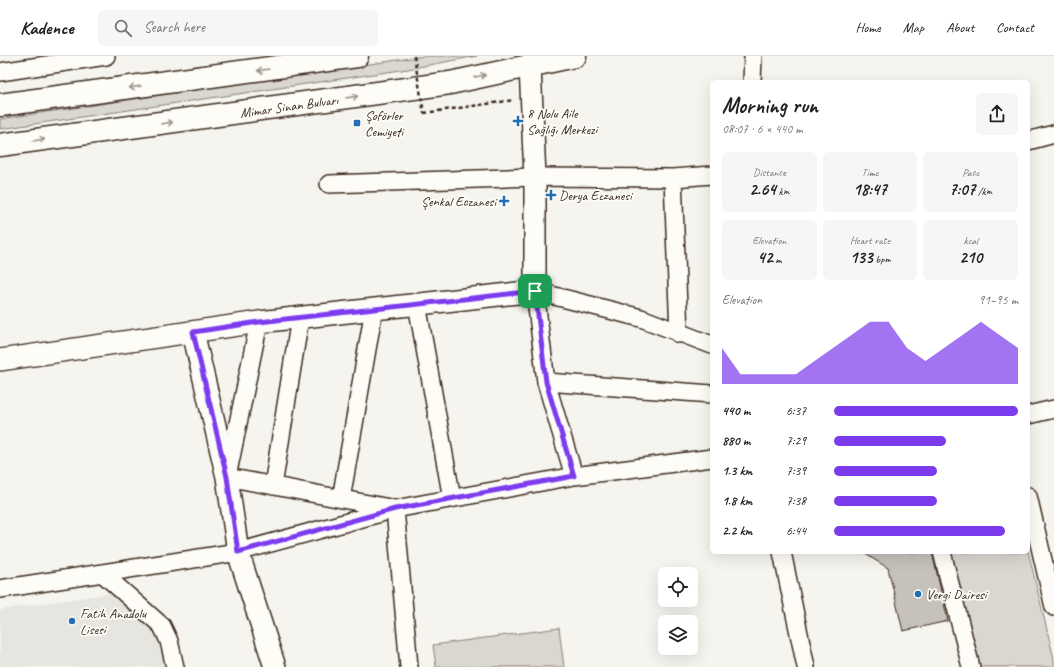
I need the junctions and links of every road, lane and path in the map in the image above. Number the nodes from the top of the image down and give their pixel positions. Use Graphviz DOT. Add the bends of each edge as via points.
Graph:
graph roads {
  1 [pos="106,56"];
  2 [pos="357,56"];
  3 [pos="414,56"];
  4 [pos="575,56"];
  5 [pos="753,56"];
  6 [pos="530,66"];
  7 [pos="0,72"];
  8 [pos="752,80"];
  9 [pos="531,98"];
  10 [pos="0,105"];
  11 [pos="1054,134"];
  12 [pos="1030,140"];
  13 [pos="0,145"];
  14 [pos="710,175"];
  15 [pos="536,177"];
  16 [pos="673,178"];
  17 [pos="329,184"];
  18 [pos="535,291"];
  19 [pos="417,304"];
  20 [pos="374,309"];
  21 [pos="300,318"];
  22 [pos="259,322"];
  23 [pos="193,332"];
  24 [pos="679,334"];
  25 [pos="710,345"];
  26 [pos="0,360"];
  27 [pos="546,382"];
  28 [pos="710,394"];
  29 [pos="1054,409"];
  30 [pos="1030,415"];
  31 [pos="710,458"];
  32 [pos="574,476"];
  33 [pos="227,477"];
  34 [pos="273,486"];
  35 [pos="341,499"];
  36 [pos="452,499"];
  37 [pos="1030,505"];
  38 [pos="395,509"];
  39 [pos="238,552"];
  40 [pos="782,554"];
  41 [pos="943,554"];
  42 [pos="102,573"];
  43 [pos="0,589"];
  44 [pos="1054,608"];
  45 [pos="175,667"];
  46 [pos="275,667"];
  47 [pos="409,667"];
  48 [pos="806,667"];
  49 [pos="971,667"];
  1 -- 7 [label="street"];
  2 -- 10 [label="highway, one-way"];
  3 -- 9 [label="path, bridge" via="424,113"];
  4 -- 6 [label="highway, Mimar Sinan Bulvarı"];
  5 -- 8 [label="street"];
  6 -- 9 [label="street"];
  13 -- 6 [label="highway, Mimar Sinan Bulvarı, one-way" via="443,84"];
  9 -- 15 [label="street"];
  11 -- 12 [label="street"];
  14 -- 16 [label="street"];
  15 -- 16 [label="street"];
  15 -- 17 [label="street"];
  15 -- 18 [label="street"];
  16 -- 24 [label="street"];
  18 -- 19 [label="street"];
  18 -- 24 [label="street" via="640,318"];
  18 -- 27 [label="street"];
  19 -- 20 [label="street"];
  19 -- 36 [label="street"];
  20 -- 21 [label="street"];
  20 -- 35 [label="street"];
  21 -- 22 [label="street"];
  21 -- 34 [label="street"];
  22 -- 23 [label="street"];
  22 -- 33 [label="street"];
  23 -- 26 [label="street"];
  23 -- 33 [label="street"];
  24 -- 25 [label="street"];
  27 -- 28 [label="street"];
  27 -- 32 [label="street"];
  29 -- 30 [label="street"];
  31 -- 32 [label="street"];
  32 -- 36 [label="street"];
  33 -- 34 [label="street"];
  33 -- 39 [label="street"];
  34 -- 35 [label="street"];
  35 -- 38 [label="street"];
  36 -- 38 [label="street"];
  37 -- 44 [label="street"];
  38 -- 39 [label="street"];
  38 -- 47 [label="street"];
  39 -- 42 [label="street"];
  39 -- 46 [label="street"];
  40 -- 48 [label="street"];
  41 -- 49 [label="street"];
  42 -- 43 [label="street"];
  42 -- 45 [label="street" via="162,626 169,641"];
}
